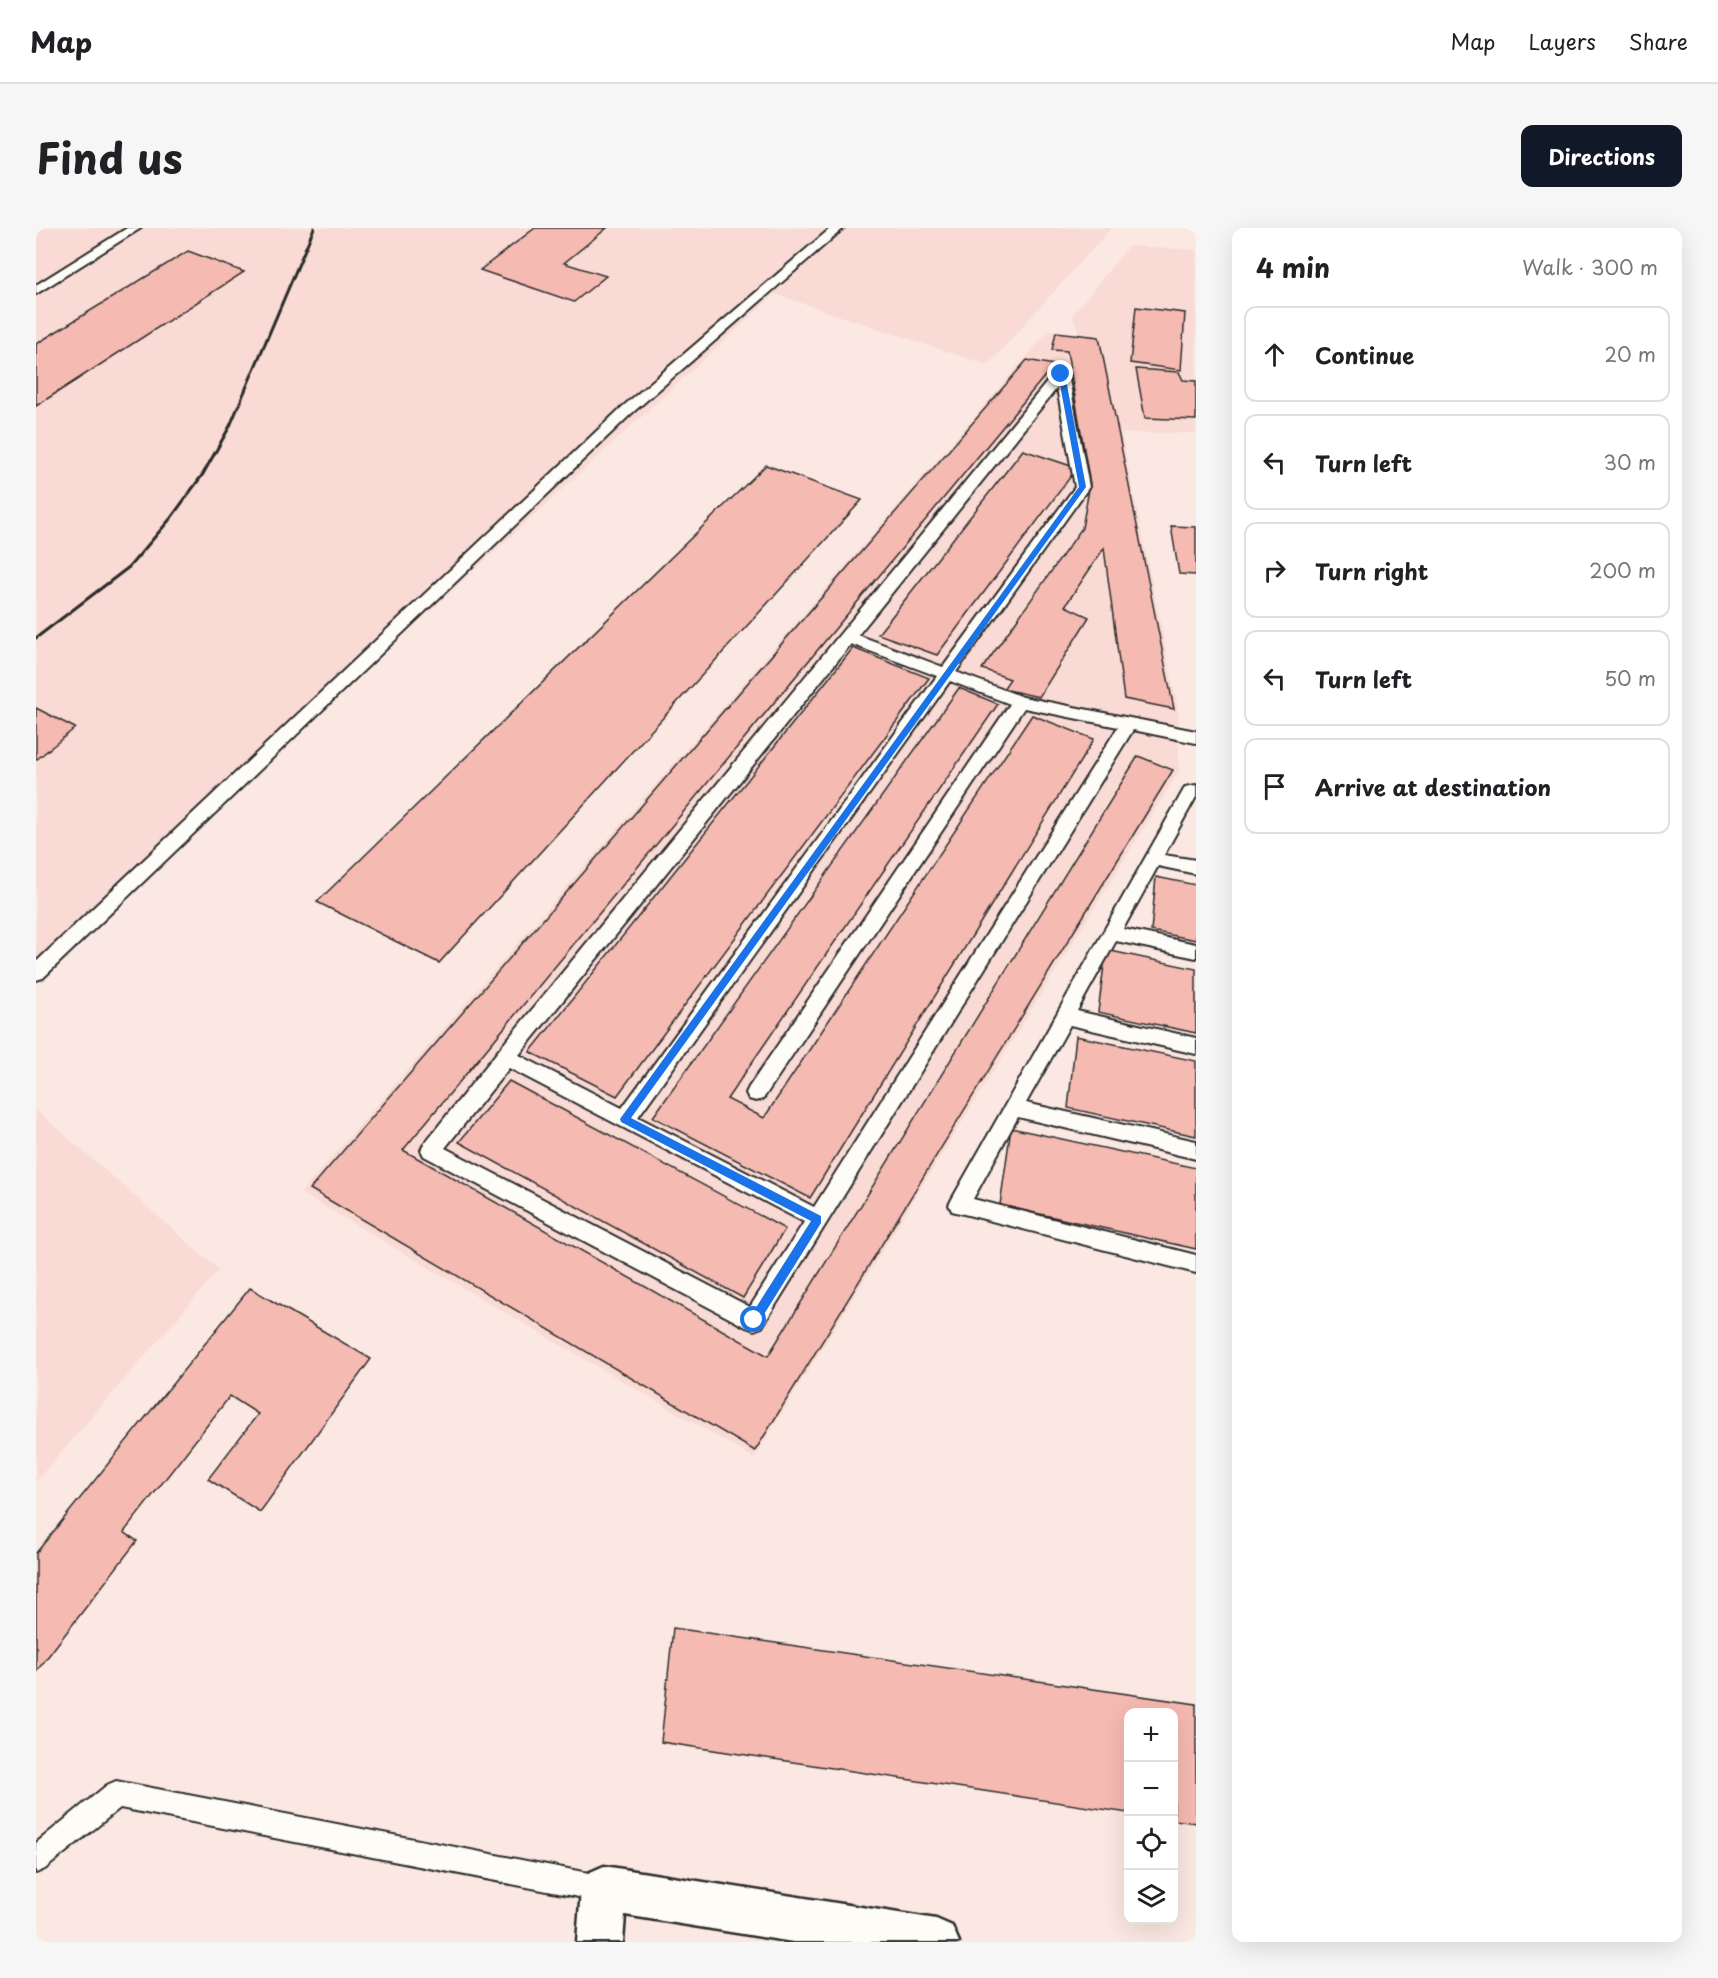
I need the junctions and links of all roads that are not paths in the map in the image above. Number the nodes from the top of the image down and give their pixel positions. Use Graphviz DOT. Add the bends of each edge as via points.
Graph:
graph roads {
  1 [pos="135,228"];
  2 [pos="838,228"];
  3 [pos="36,290"];
  4 [pos="848,637"];
  5 [pos="948,675"];
  6 [pos="1020,702"];
  7 [pos="1128,724"];
  8 [pos="1196,737"];
  9 [pos="1196,791"];
  10 [pos="1153,859"];
  11 [pos="1196,867"];
  12 [pos="1111,933"];
  13 [pos="1196,951"];
  14 [pos="36,973"];
  15 [pos="1065,1016"];
  16 [pos="1196,1046"];
  17 [pos="505,1058"];
  18 [pos="756,1093"];
  19 [pos="1013,1108"];
  20 [pos="625,1119"];
  21 [pos="1196,1150"];
  22 [pos="817,1220"];
  23 [pos="1196,1264"];
  24 [pos="36,1860"];
  25 [pos="604,1889"];
  26 [pos="600,1942"];
  27 [pos="936,1942"];
  1 -- 3 [label="lane"];
  2 -- 14 [label="lane" via="626,411"];
  4 -- 5 [label="lane"];
  4 -- 5 [label="lane" via="1061,374 1082,487"];
  4 -- 17 [label="lane"];
  5 -- 6 [label="lane"];
  5 -- 20 [label="lane"];
  6 -- 7 [label="lane"];
  6 -- 18 [label="lane"];
  7 -- 8 [label="lane"];
  7 -- 22 [label="lane"];
  9 -- 10 [label="lane" via="1191,791"];
  10 -- 11 [label="lane"];
  10 -- 12 [label="lane"];
  12 -- 13 [label="lane"];
  12 -- 15 [label="lane"];
  15 -- 16 [label="lane"];
  15 -- 19 [label="lane"];
  17 -- 20 [label="lane"];
  17 -- 22 [label="lane" via="431,1149 744,1315 754,1320"];
  19 -- 21 [label="lane"];
  19 -- 23 [label="lane" via="959,1205"];
  20 -- 22 [label="lane"];
  24 -- 25 [label="lane" via="116,1794"];
  25 -- 26 [label="street"];
  25 -- 27 [label="street"];
}
